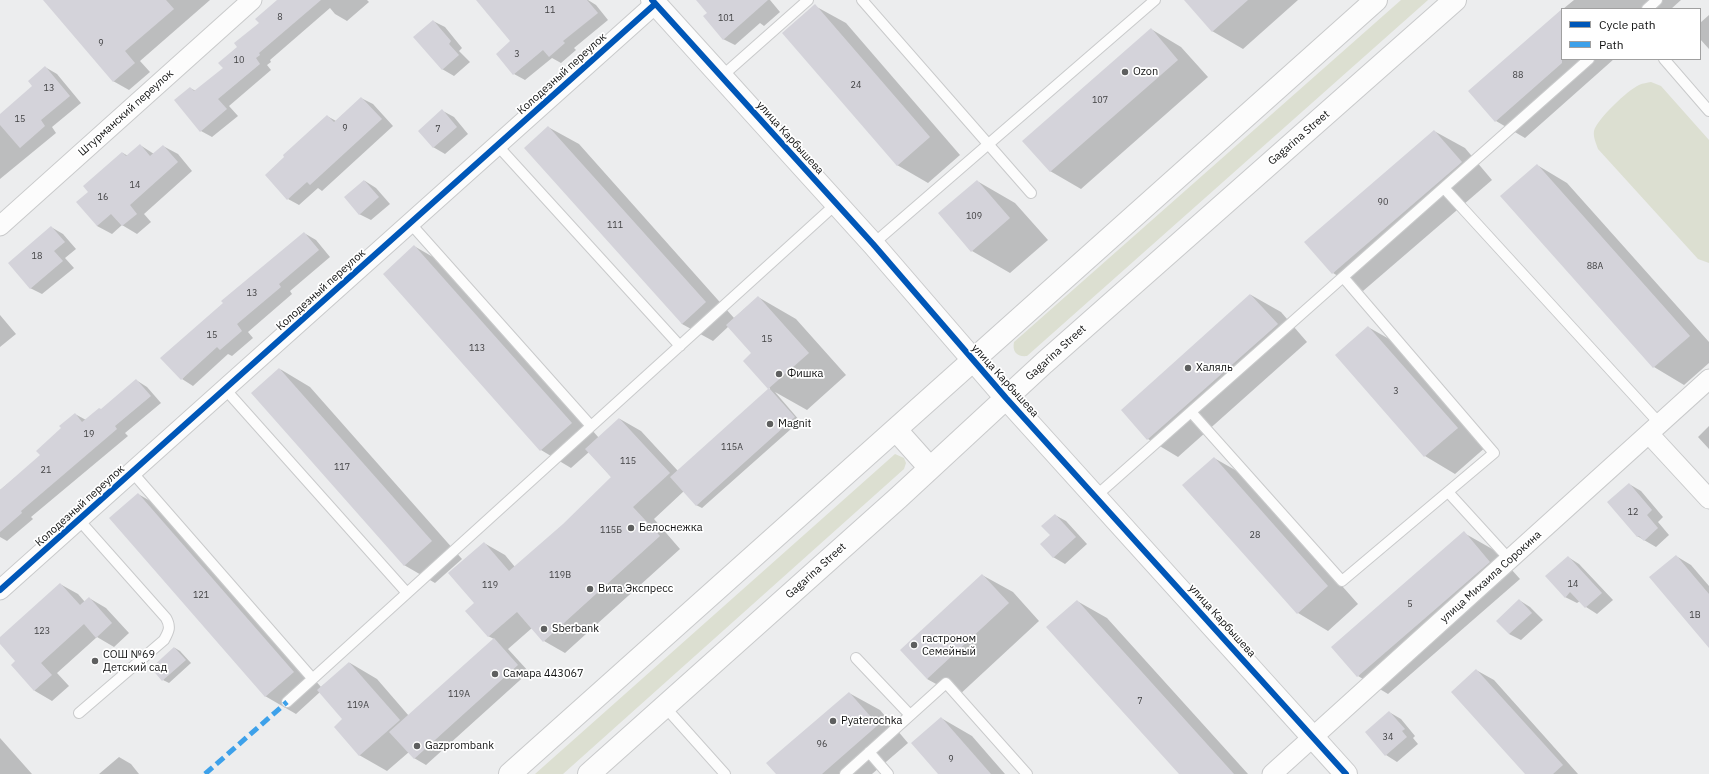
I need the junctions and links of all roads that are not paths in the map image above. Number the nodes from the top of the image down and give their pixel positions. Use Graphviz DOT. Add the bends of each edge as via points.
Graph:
graph roads {
  1 [pos="252,0"];
  2 [pos="808,0"];
  3 [pos="862,0"];
  4 [pos="1154,0"];
  5 [pos="1376,0"];
  6 [pos="1455,0"];
  7 [pos="1657,0"];
  8 [pos="653,2"];
  9 [pos="1648,8"];
  10 [pos="1588,60"];
  11 [pos="1665,60"];
  12 [pos="721,77"];
  13 [pos="1709,111"];
  14 [pos="988,144"];
  15 [pos="497,145"];
  16 [pos="1444,188"];
  17 [pos="1031,193"];
  18 [pos="836,204"];
  19 [pos="410,224"];
  20 [pos="0,226"];
  21 [pos="873,244"];
  22 [pos="1343,277"];
  23 [pos="680,346"];
  24 [pos="973,361"];
  25 [pos="1709,379"];
  26 [pos="225,389"];
  27 [pos="1006,398"];
  28 [pos="1191,412"];
  29 [pos="591,426"];
  30 [pos="1654,429"];
  31 [pos="896,430"];
  32 [pos="930,468"];
  33 [pos="132,472"];
  34 [pos="1448,492"];
  35 [pos="1096,496"];
  36 [pos="1709,499"];
  37 [pos="79,520"];
  38 [pos="1510,560"];
  39 [pos="0,590"];
  40 [pos="407,593"];
  41 [pos="856,658"];
  42 [pos="312,678"];
  43 [pos="287,702"];
  44 [pos="665,707"];
  45 [pos="79,713"];
  46 [pos="910,716"];
  47 [pos="1314,738"];
  48 [pos="869,752"];
  49 [pos="510,774"];
  50 [pos="589,774"];
  51 [pos="724,774"];
  52 [pos="845,774"];
  53 [pos="888,774"];
  54 [pos="1027,774"];
  55 [pos="1272,774"];
  56 [pos="1346,774"];
  1 -- 20 [label="street, Штурманский переулок"];
  2 -- 12 [label="lane"];
  3 -- 14 [label="lane"];
  4 -- 14 [label="lane"];
  5 -- 24 [label="main road"];
  6 -- 27 [label="main road, Gagarina Street"];
  7 -- 9 [label="lane"];
  8 -- 12 [label="main road, улица Карбышева"];
  8 -- 15 [label="street, Колодезный переулок"];
  10 -- 16 [label="lane"];
  11 -- 13 [label="lane"];
  12 -- 18 [label="main road, улица Карбышева"];
  14 -- 17 [label="lane"];
  14 -- 21 [label="lane"];
  15 -- 19 [label="street, Колодезный переулок"];
  15 -- 23 [label="lane"];
  16 -- 22 [label="lane"];
  16 -- 30 [label="lane"];
  18 -- 21 [label="main road, улица Карбышева"];
  18 -- 23 [label="lane"];
  19 -- 26 [label="street, Колодезный переулок"];
  19 -- 29 [label="lane"];
  21 -- 24 [label="main road, улица Карбышева"];
  22 -- 28 [label="lane"];
  22 -- 34 [label="lane" via="1494,453"];
  23 -- 29 [label="lane"];
  24 -- 27 [label="main road, улица Карбышева"];
  24 -- 31 [label="main road"];
  25 -- 30 [label="street, улица Михаила Сорокина"];
  26 -- 33 [label="street, Колодезный переулок"];
  26 -- 40 [label="lane"];
  27 -- 32 [label="main road, Gagarina Street"];
  27 -- 35 [label="main road, улица Карбышева"];
  28 -- 34 [label="lane" via="1342,581"];
  28 -- 35 [label="lane"];
  29 -- 40 [label="lane"];
  30 -- 36 [label="street"];
  30 -- 38 [label="street, улица Михаила Сорокина"];
  31 -- 32 [label="main road"];
  31 -- 49 [label="main road"];
  32 -- 44 [label="main road, Gagarina Street"];
  33 -- 37 [label="street, Колодезный переулок"];
  33 -- 42 [label="lane"];
  34 -- 38 [label="lane"];
  35 -- 47 [label="main road, улица Карбышева"];
  37 -- 39 [label="street, Колодезный переулок"];
  37 -- 45 [label="lane" via="169,624 169,632 164,640"];
  38 -- 47 [label="street, улица Михаила Сорокина"];
  40 -- 42 [label="lane"];
  41 -- 46 [label="lane"];
  42 -- 43 [label="lane"];
  44 -- 50 [label="main road, Gagarina Street"];
  44 -- 51 [label="lane"];
  46 -- 48 [label="lane"];
  46 -- 54 [label="lane" via="946,683"];
  47 -- 55 [label="street, улица Михаила Сорокина"];
  47 -- 56 [label="main road, улица Карбышева"];
  48 -- 52 [label="lane"];
  48 -- 53 [label="lane"];
}
